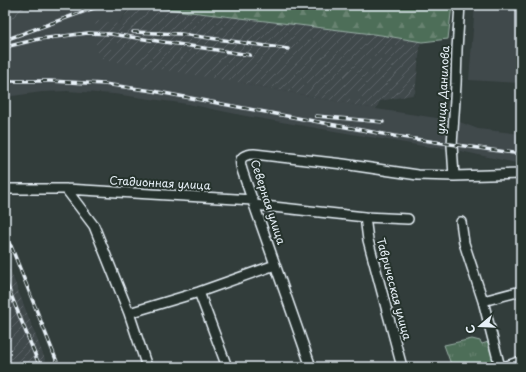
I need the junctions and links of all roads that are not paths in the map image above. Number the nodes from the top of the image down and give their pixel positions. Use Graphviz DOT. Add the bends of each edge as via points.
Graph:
graph roads {
  1 [pos="460,5"];
  2 [pos="521,174"];
  3 [pos="454,176"];
  4 [pos="66,189"];
  5 [pos="11,190"];
  6 [pos="254,203"];
  7 [pos="365,217"];
  8 [pos="408,220"];
  9 [pos="461,222"];
  10 [pos="276,265"];
  11 [pos="199,292"];
  12 [pos="521,292"];
  13 [pos="483,301"];
  14 [pos="129,313"];
  15 [pos="521,361"];
  16 [pos="147,367"];
  17 [pos="227,367"];
  18 [pos="311,367"];
  19 [pos="402,367"];
  20 [pos="500,367"];
  21 [pos="504,367"];
  1 -- 3 [label="street, улица Данилова" via="452,143"];
  2 -- 3 [label="street"];
  3 -- 6 [label="street, Северная улица" via="418,175 246,154 241,163"];
  4 -- 5 [label="street, Стадионная улица"];
  4 -- 6 [label="street, Стадионная улица"];
  4 -- 14 [label="street" via="94,226"];
  6 -- 7 [label="street, Стадионная улица"];
  6 -- 10 [label="street, Северная улица"];
  7 -- 8 [label="street, Стадионная улица"];
  7 -- 19 [label="street, Таврическая улица" via="368,240"];
  9 -- 13 [label="street" via="464,243"];
  10 -- 11 [label="street"];
  10 -- 18 [label="street, Северная улица"];
  11 -- 14 [label="street"];
  11 -- 17 [label="street"];
  12 -- 13 [label="street"];
  13 -- 20 [label="street"];
  14 -- 16 [label="street"];
  15 -- 21 [label="street"];
}
